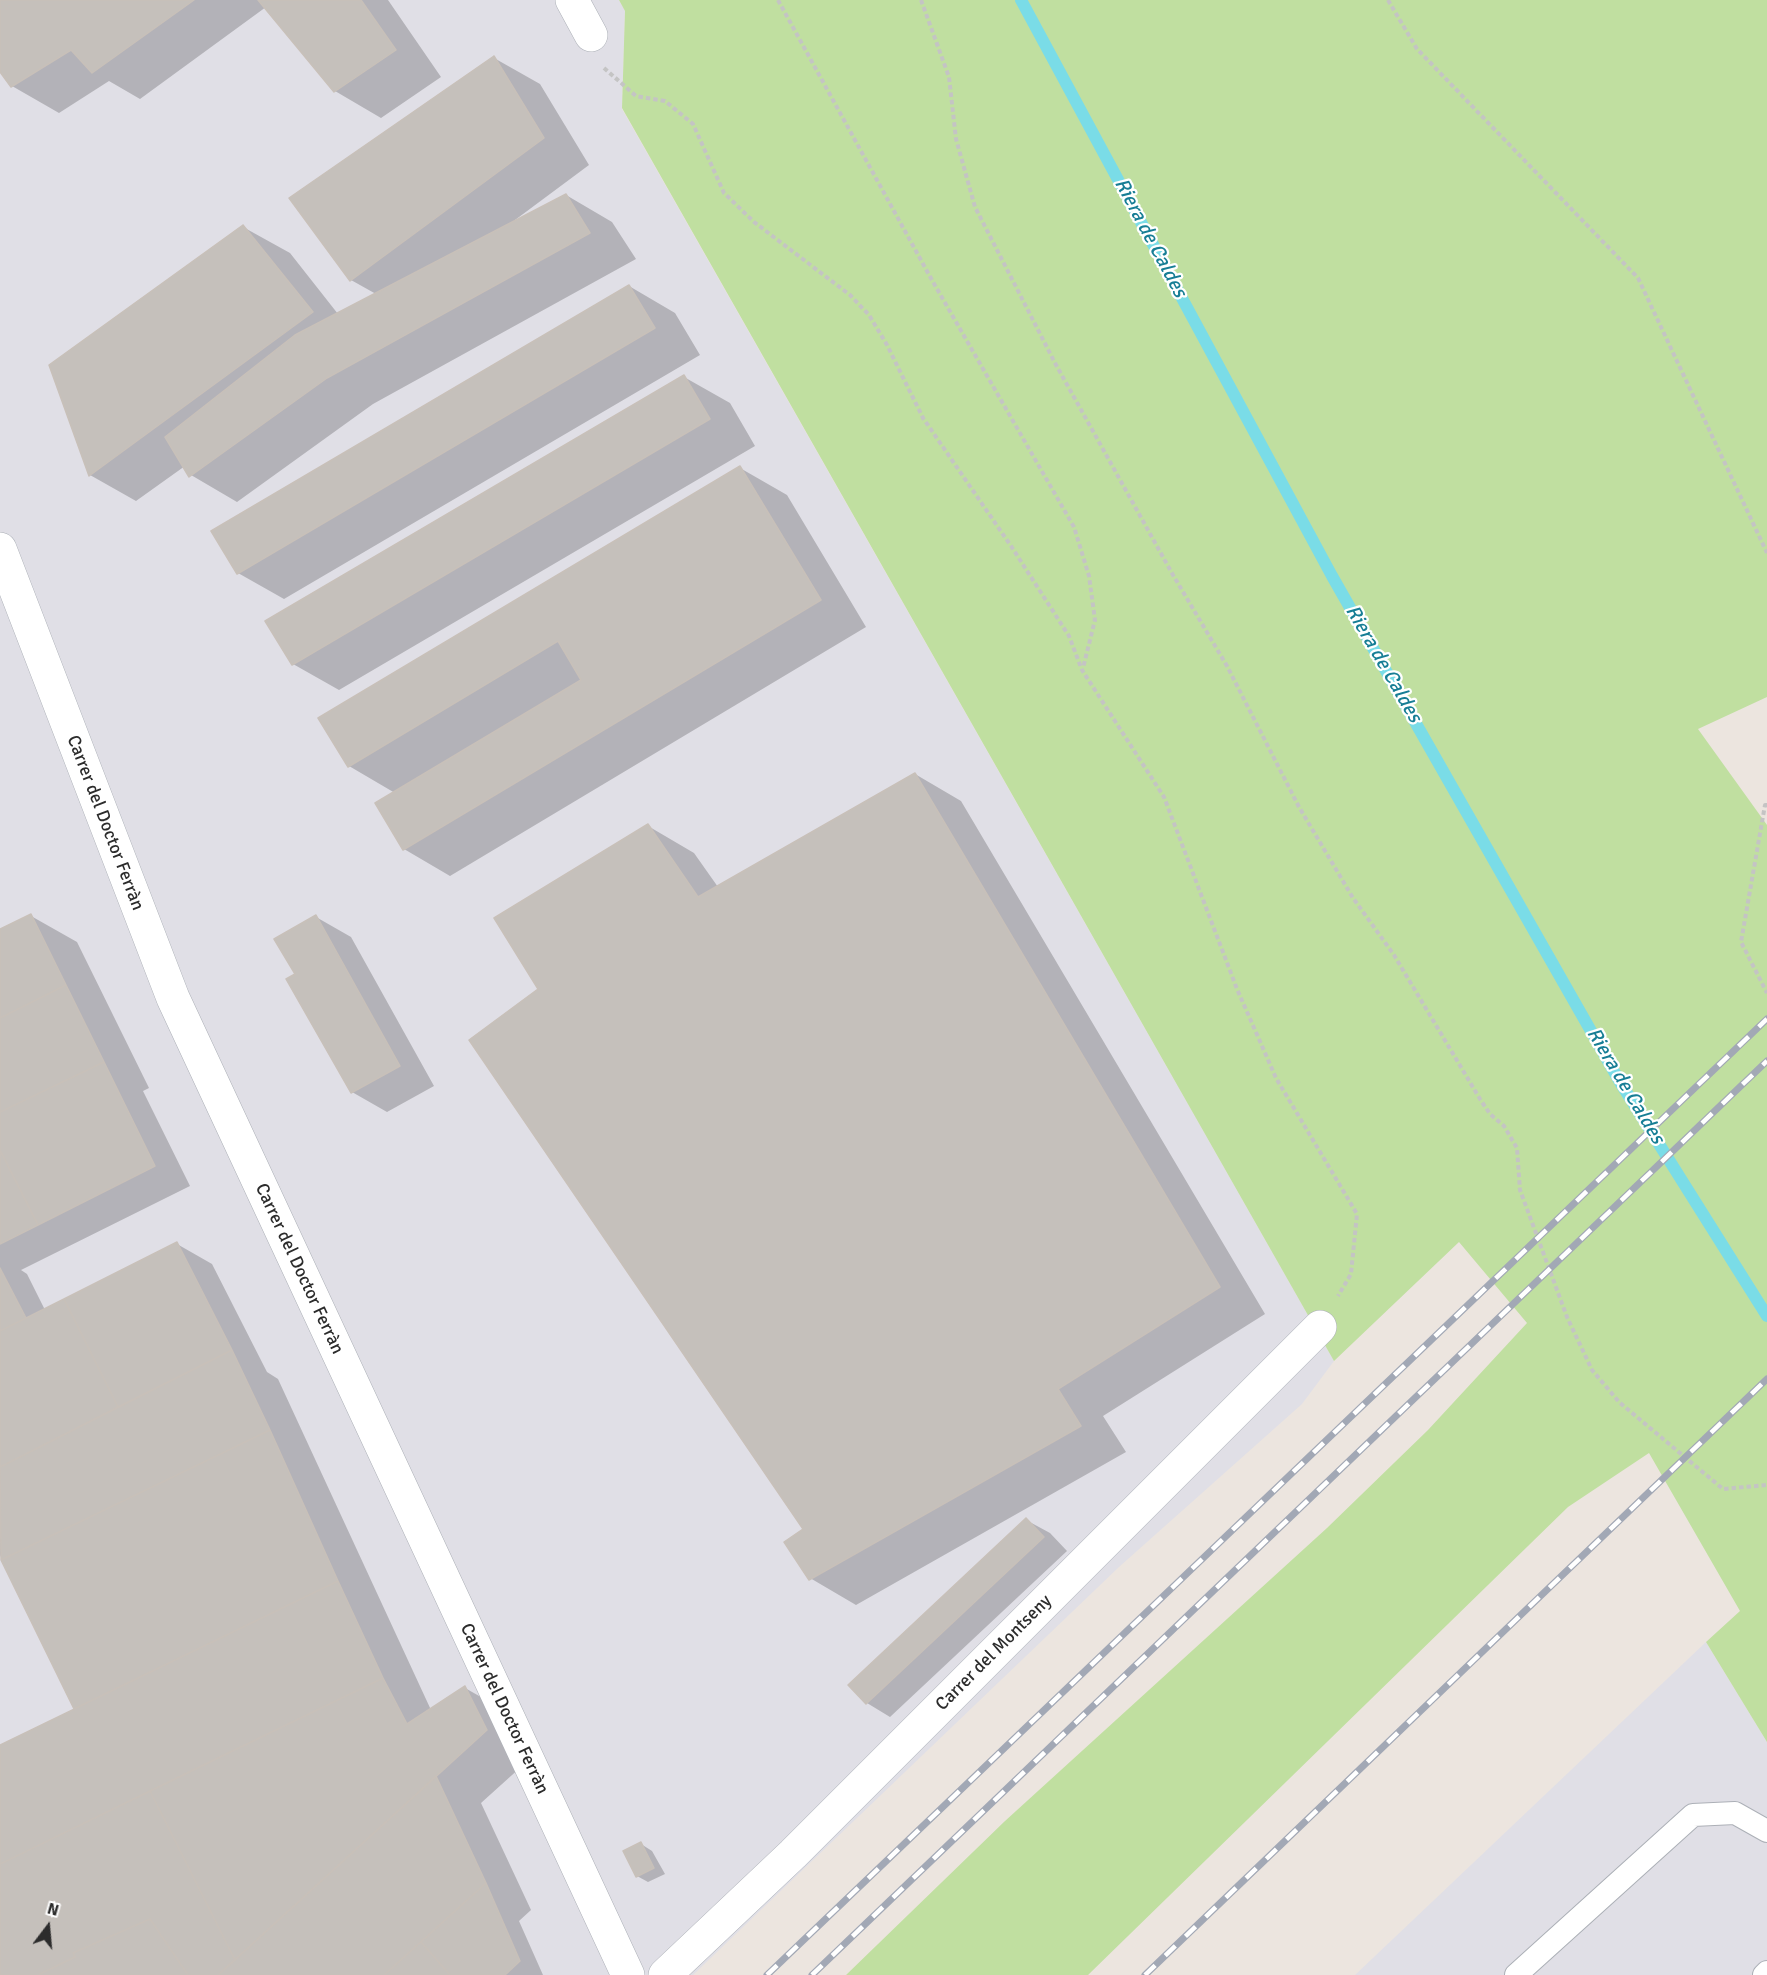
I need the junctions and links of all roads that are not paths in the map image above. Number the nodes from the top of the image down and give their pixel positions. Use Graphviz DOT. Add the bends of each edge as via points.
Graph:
graph roads {
  1 [pos="572,0"];
  2 [pos="591,34"];
  3 [pos="0,549"];
  4 [pos="1320,1327"];
  5 [pos="1767,1831"];
  6 [pos="1767,1972"];
  7 [pos="628,1975"];
  8 [pos="665,1975"];
  9 [pos="1516,1975"];
  10 [pos="1764,1975"];
  1 -- 2 [label="street"];
  3 -- 7 [label="street, Carrer del Doctor Ferràn" via="173,998"];
  4 -- 8 [label="street, Carrer del Montseny" via="792,1854"];
  5 -- 9 [label="lane" via="1735,1813 1693,1815"];
  6 -- 10 [label="lane"];
}
